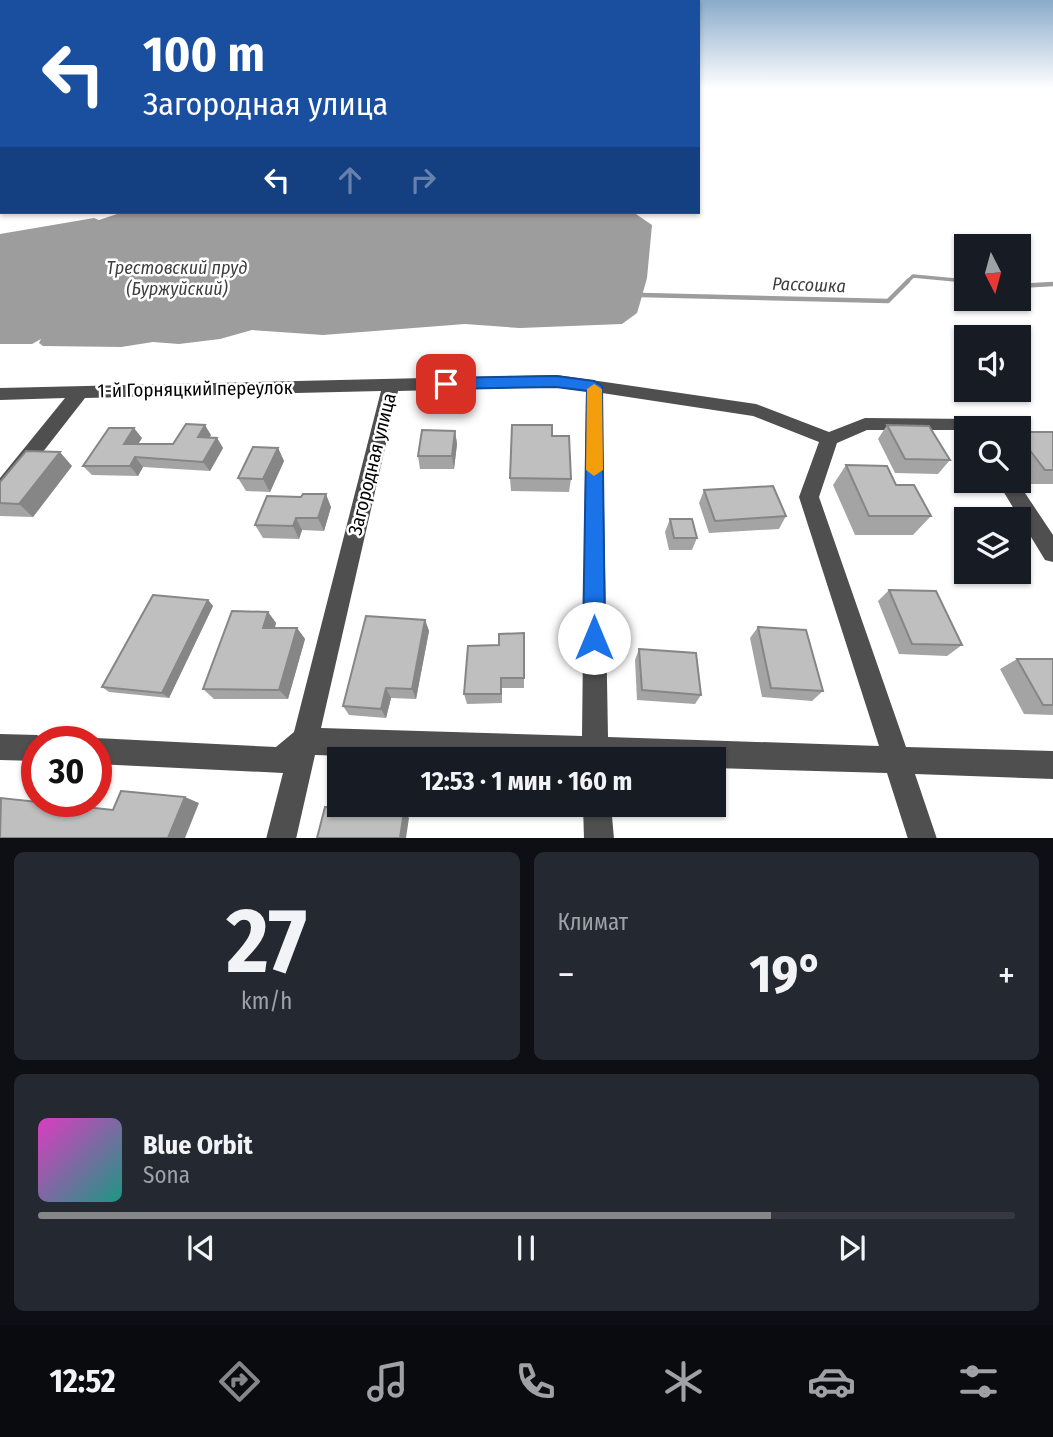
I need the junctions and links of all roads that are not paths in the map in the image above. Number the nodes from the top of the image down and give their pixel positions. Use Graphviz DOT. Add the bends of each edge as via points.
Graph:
graph roads {
  1 [pos="391,385"];
  2 [pos="594,386"];
  3 [pos="80,392"];
  4 [pos="0,394"];
  5 [pos="954,424"];
  6 [pos="828,439"];
  7 [pos="0,492"];
  8 [pos="1014,493"];
  9 [pos="1053,553"];
  10 [pos="304,741"];
  11 [pos="0,747"];
  12 [pos="428,747"];
  13 [pos="594,747"];
  14 [pos="21,748"];
  15 [pos="112,752"];
  16 [pos="726,757"];
  17 [pos="895,760"];
  18 [pos="1053,765"];
  19 [pos="598,817"];
  20 [pos="281,838"];
  21 [pos="599,838"];
  22 [pos="923,838"];
  1 -- 2 [label="street, Загородная улица" via="556,382"];
  1 -- 3 [label="street, 1-й Горняцкий переулок"];
  1 -- 10 [label="street, Загородная улица"];
  2 -- 6 [label="street, Загородная улица" via="756,410"];
  2 -- 13 [label="street"];
  3 -- 4 [label="street, 1-й Горняцкий переулок"];
  3 -- 7 [label="street"];
  5 -- 6 [label="street" via="865,424"];
  6 -- 17 [label="street" via="808,497"];
  8 -- 9 [label="street"];
  10 -- 12 [label="street"];
  10 -- 15 [label="street" via="280,761"];
  10 -- 20 [label="street, Загородная улица"];
  11 -- 14 [label="street"];
  16 -- 17 [label="street"];
  17 -- 18 [label="street"];
  17 -- 22 [label="street"];
  19 -- 21 [label="street"];
}
